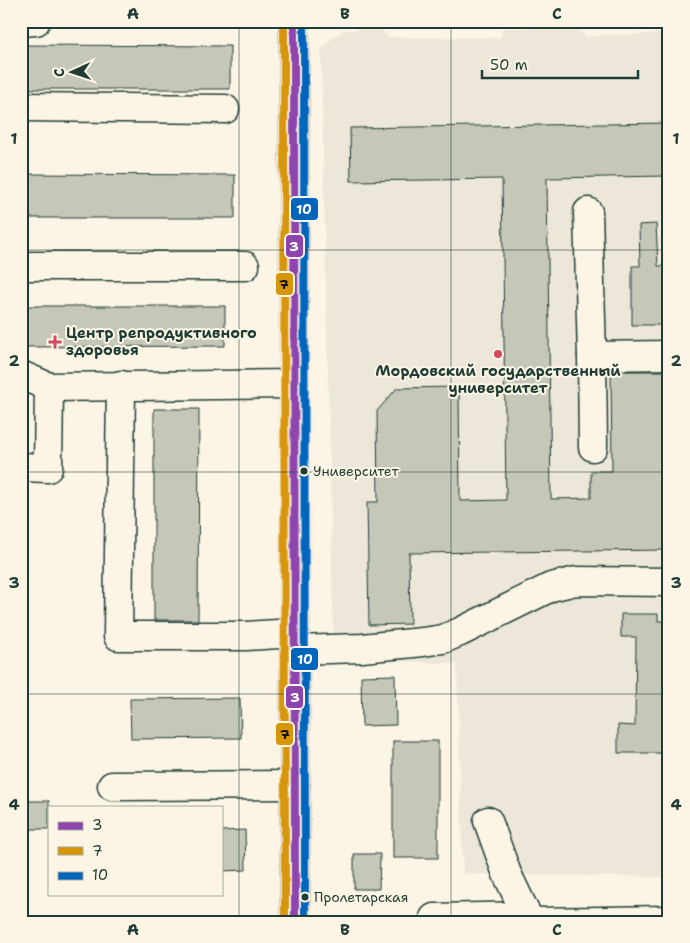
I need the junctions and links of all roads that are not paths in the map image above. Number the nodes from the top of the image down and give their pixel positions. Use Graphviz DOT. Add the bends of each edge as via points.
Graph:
graph roads {
  1 [pos="36,21"];
  2 [pos="294,21"];
  3 [pos="21,22"];
  4 [pos="21,107"];
  5 [pos="225,109"];
  6 [pos="588,212"];
  7 [pos="21,266"];
  8 [pos="245,266"];
  9 [pos="669,355"];
  10 [pos="592,356"];
  11 [pos="21,376"];
  12 [pos="294,384"];
  13 [pos="121,385"];
  14 [pos="49,387"];
  15 [pos="593,447"];
  16 [pos="21,467"];
  17 [pos="669,582"];
  18 [pos="294,642"];
  19 [pos="295,785"];
  20 [pos="112,786"];
  21 [pos="488,821"];
  22 [pos="434,918"];
  23 [pos="530,920"];
  24 [pos="669,920"];
  25 [pos="295,922"];
  1 -- 3 [label="main road"];
  2 -- 12 [label="main road"];
  4 -- 5 [label="main road"];
  6 -- 10 [label="main road"];
  7 -- 8 [label="main road"];
  9 -- 10 [label="main road"];
  10 -- 15 [label="main road"];
  11 -- 14 [label="main road"];
  12 -- 13 [label="main road"];
  12 -- 18 [label="main road"];
  13 -- 14 [label="main road"];
  13 -- 18 [label="main road" via="118,636 246,636"];
  14 -- 16 [label="main road" via="48,468"];
  17 -- 18 [label="main road" via="576,581 551,587 443,639 362,648"];
  18 -- 19 [label="main road"];
  19 -- 20 [label="main road"];
  19 -- 25 [label="main road"];
  21 -- 23 [label="main road" via="507,874"];
  22 -- 23 [label="main road"];
  23 -- 24 [label="main road"];
}
